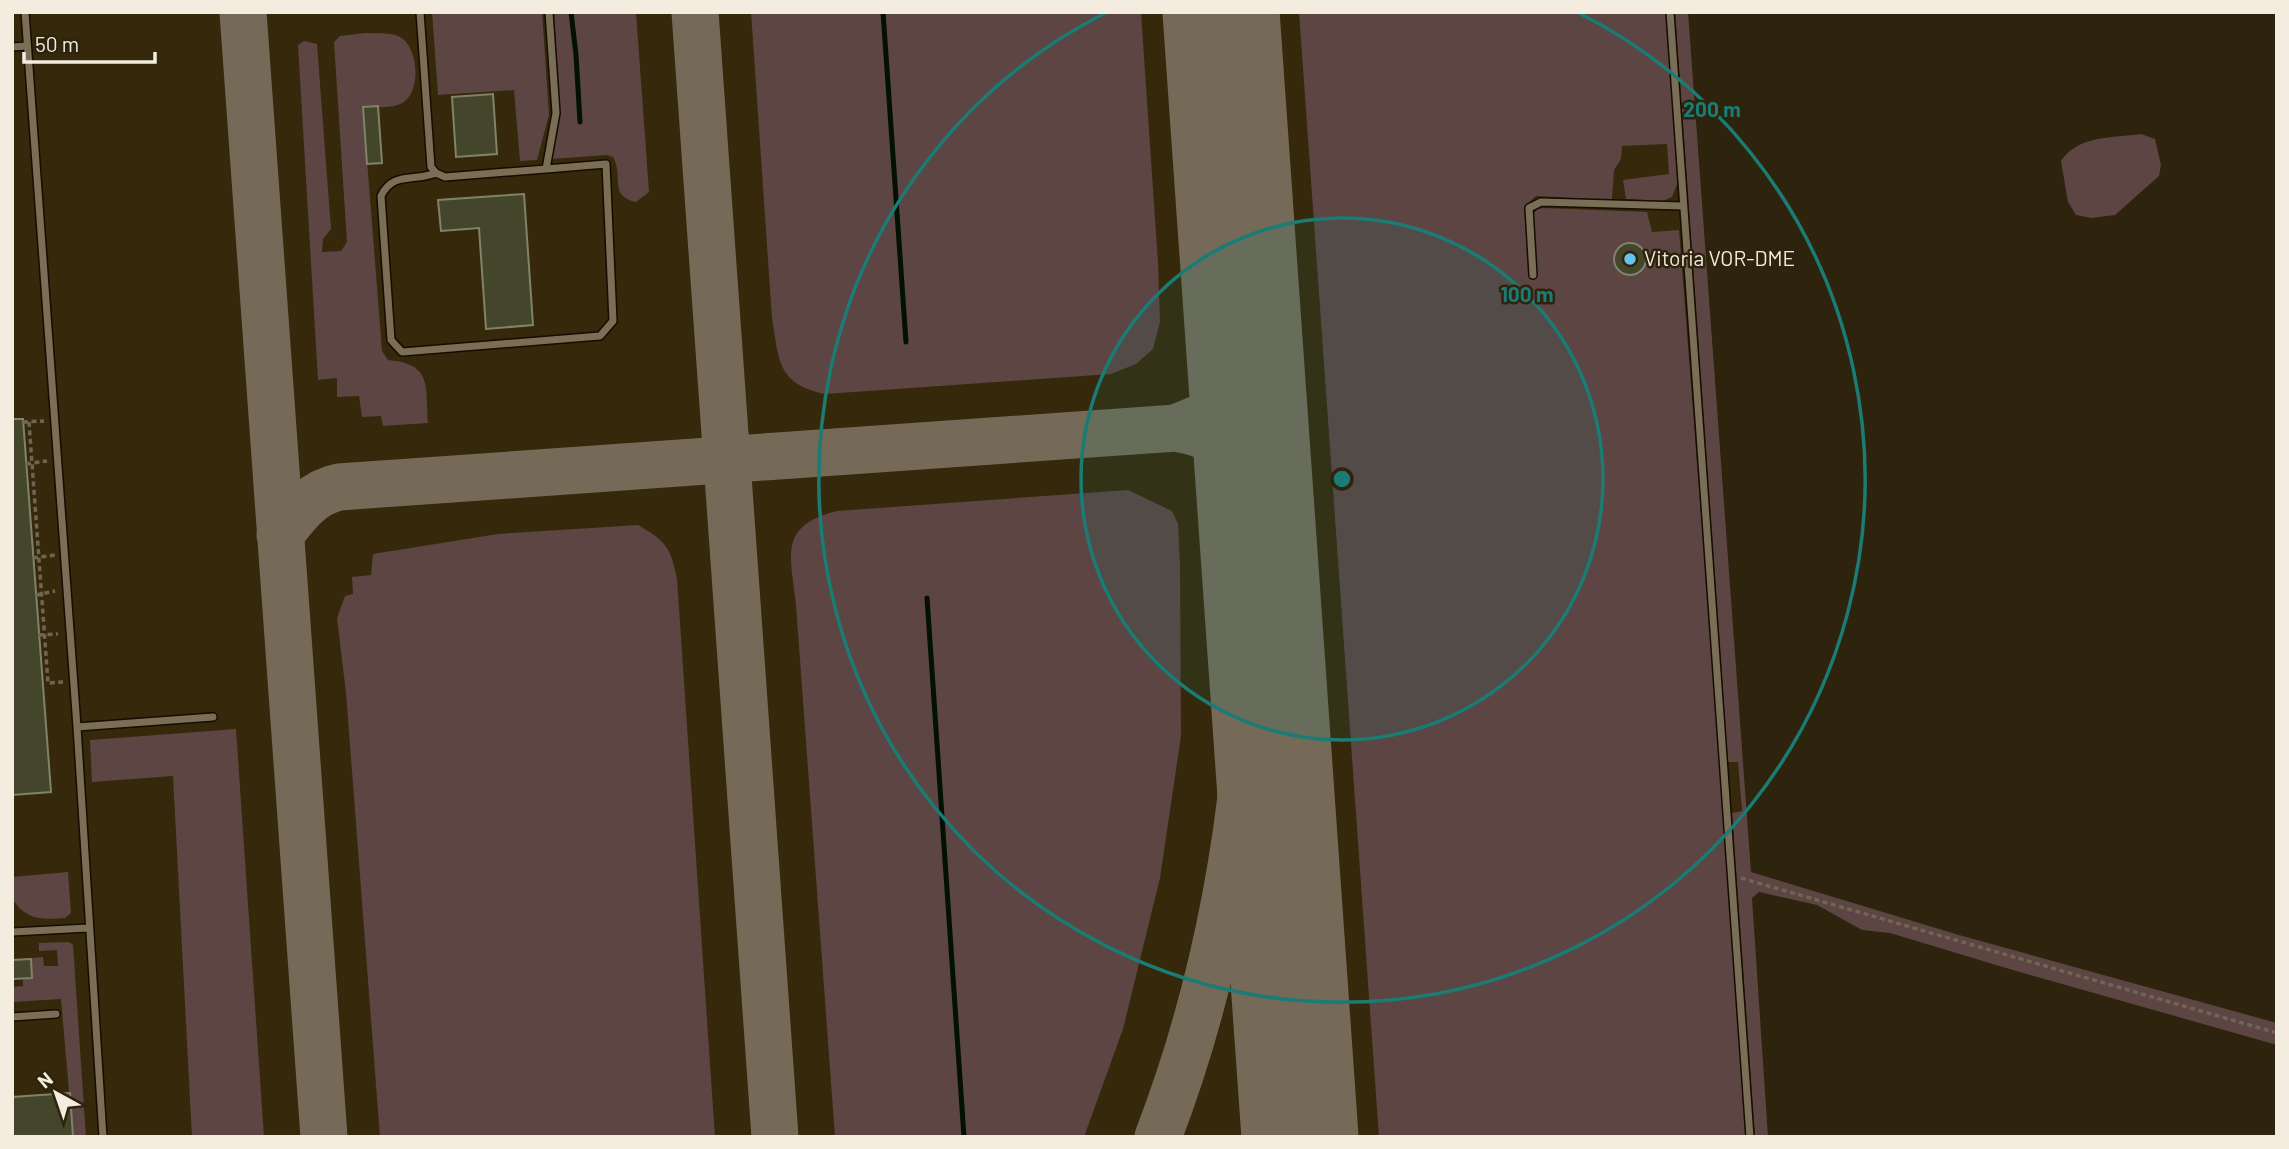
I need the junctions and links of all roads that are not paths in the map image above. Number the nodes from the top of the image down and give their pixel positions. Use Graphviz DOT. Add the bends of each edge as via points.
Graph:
graph roads {
  1 [pos="25,12"];
  2 [pos="420,12"];
  3 [pos="549,12"];
  4 [pos="1670,12"];
  5 [pos="27,46"];
  6 [pos="12,47"];
  7 [pos="546,169"];
  8 [pos="436,173"];
  9 [pos="1683,206"];
  10 [pos="1533,275"];
  11 [pos="213,717"];
  12 [pos="77,727"];
  13 [pos="89,928"];
  14 [pos="12,932"];
  15 [pos="56,1014"];
  16 [pos="12,1017"];
  17 [pos="103,1137"];
  18 [pos="1750,1137"];
  1 -- 5 [label="lane"];
  2 -- 8 [label="lane" via="431,167"];
  3 -- 7 [label="lane" via="555,113"];
  4 -- 9 [label="lane"];
  5 -- 6 [label="lane"];
  5 -- 12 [label="lane"];
  7 -- 8 [label="lane" via="445,177"];
  7 -- 8 [label="lane" via="606,164 613,321 600,336 402,352 391,340 381,196 393,180"];
  9 -- 10 [label="lane" via="1541,202 1529,208"];
  9 -- 18 [label="lane"];
  11 -- 12 [label="lane"];
  12 -- 13 [label="lane"];
  13 -- 14 [label="lane"];
  13 -- 17 [label="lane"];
  15 -- 16 [label="lane"];
}
